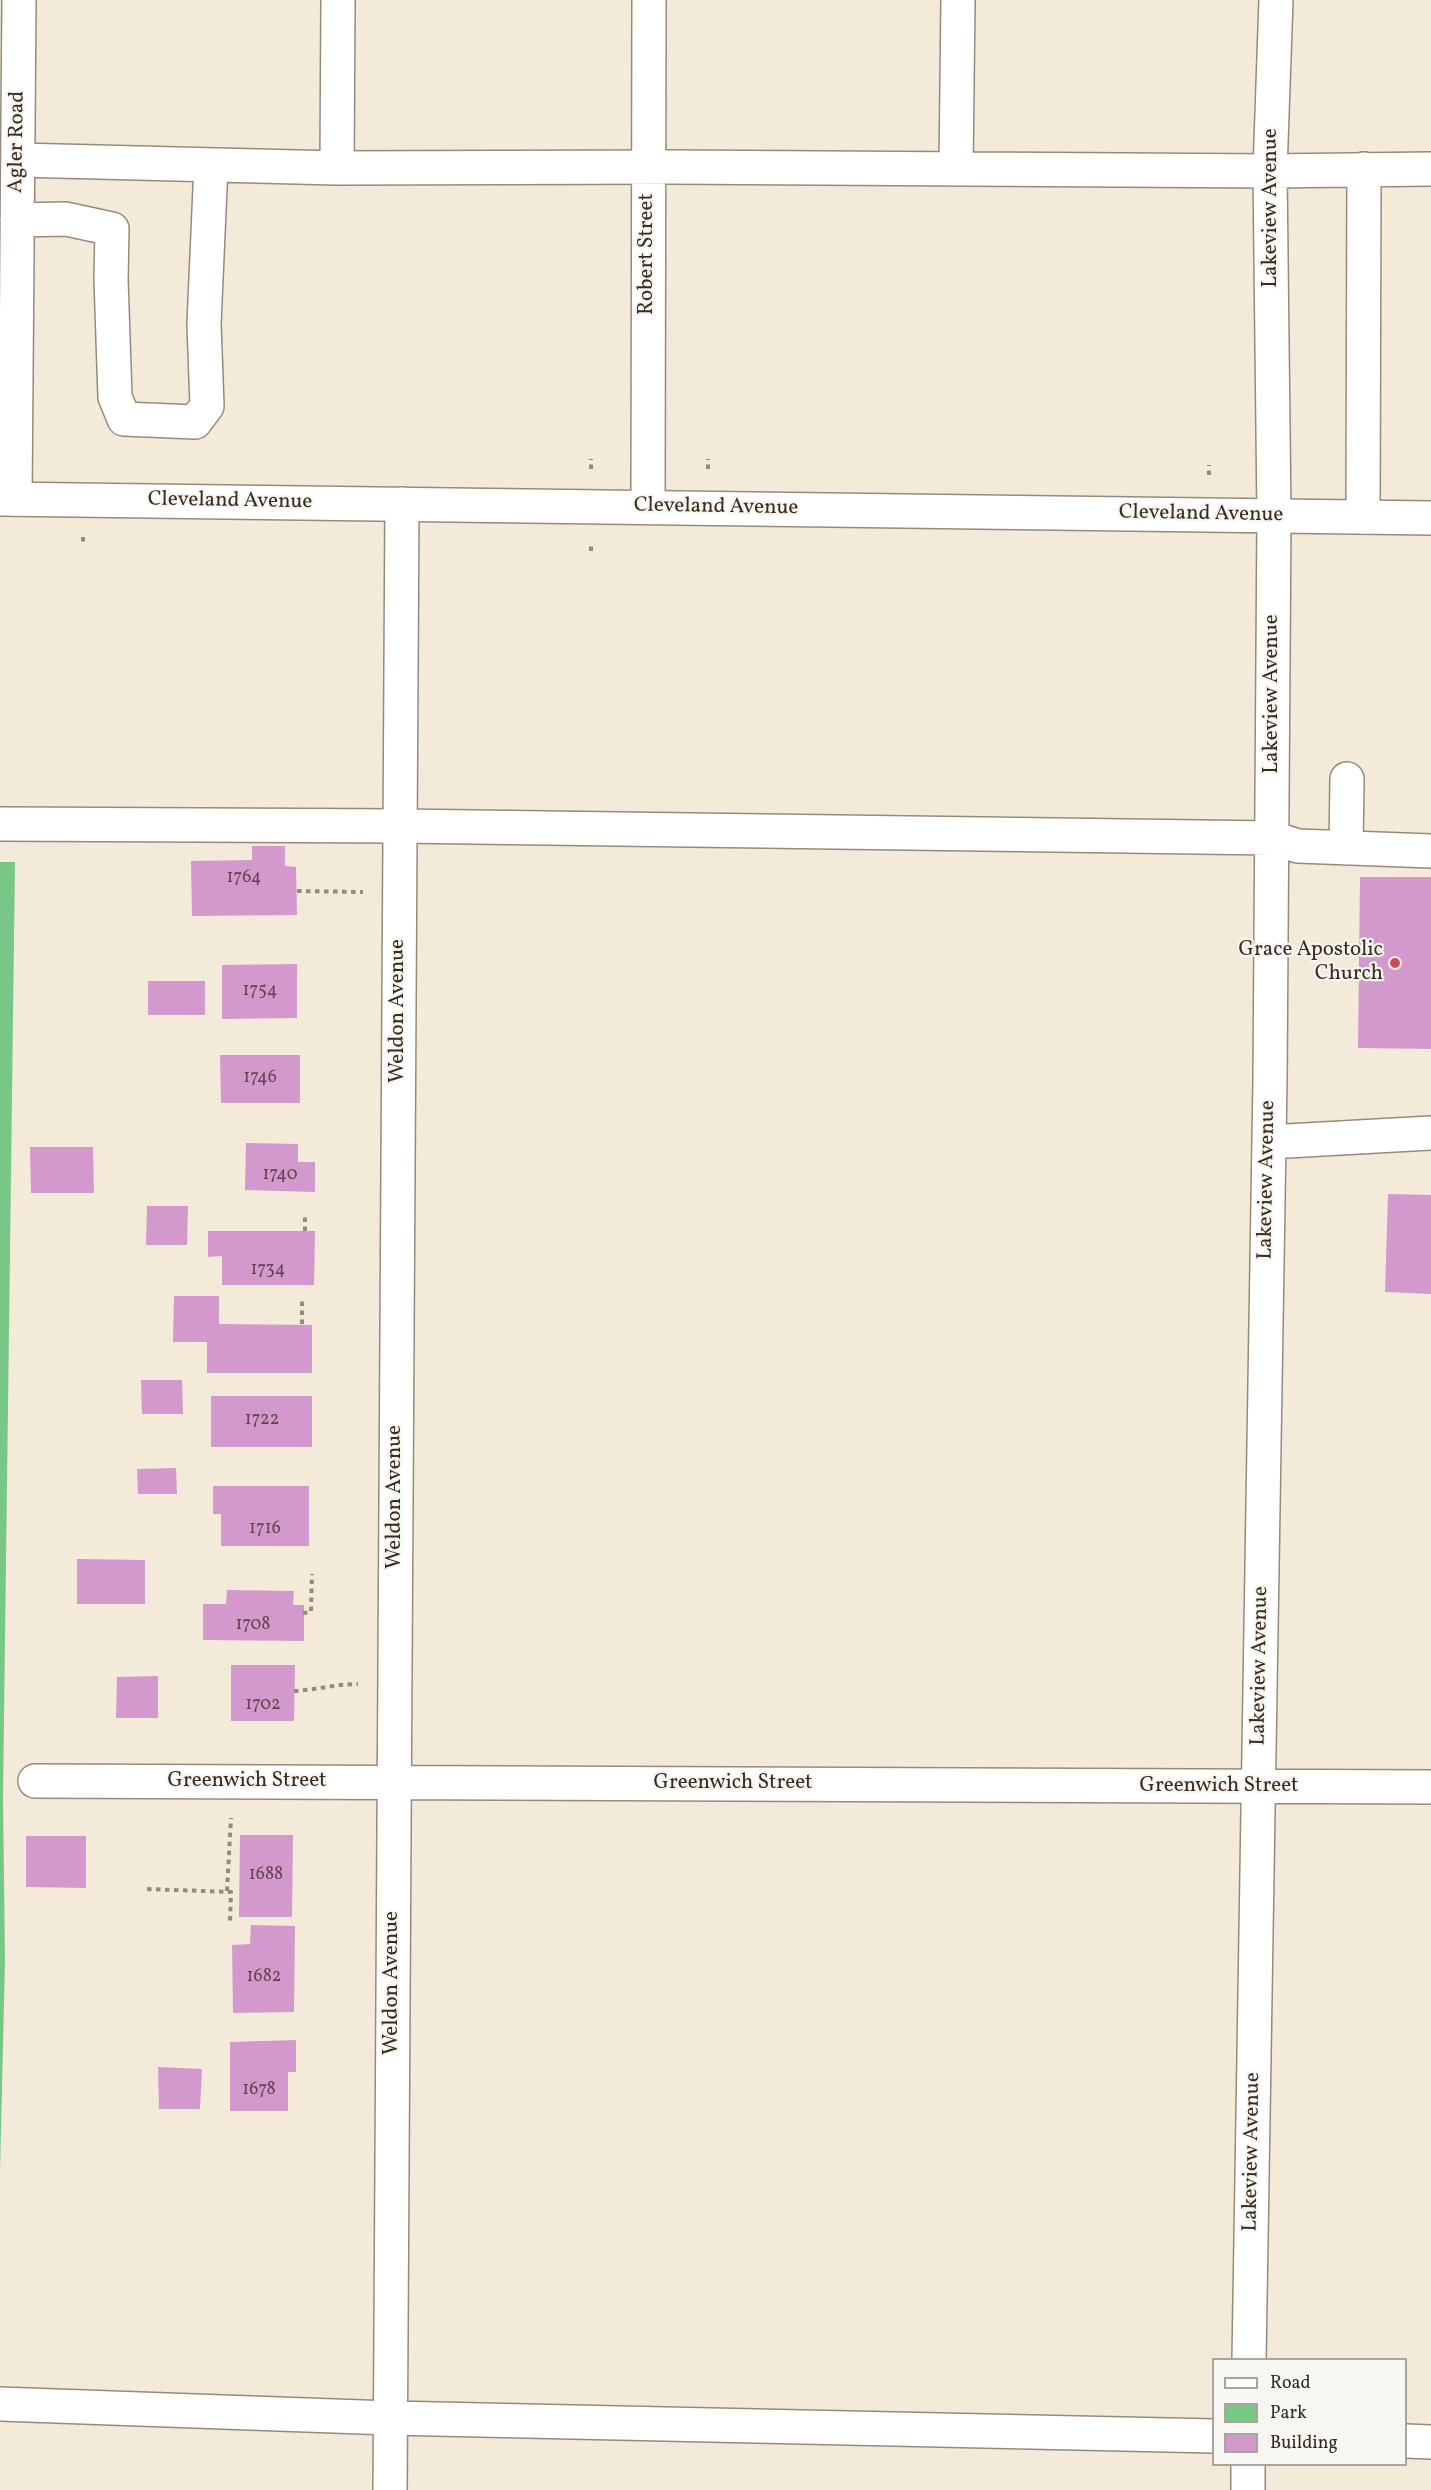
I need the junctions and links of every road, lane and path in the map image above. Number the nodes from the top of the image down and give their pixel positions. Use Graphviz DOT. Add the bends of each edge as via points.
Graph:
graph roads {
  1 [pos="338,0"];
  2 [pos="649,0"];
  3 [pos="958,0"];
  4 [pos="1276,0"];
  5 [pos="13,5"];
  6 [pos="18,160"];
  7 [pos="211,165"];
  8 [pos="649,167"];
  9 [pos="337,168"];
  10 [pos="956,169"];
  11 [pos="1364,169"];
  12 [pos="1431,169"];
  13 [pos="1270,171"];
  14 [pos="12,237"];
  15 [pos="591,459"];
  16 [pos="708,459"];
  17 [pos="1209,465"];
  18 [pos="591,469"];
  19 [pos="708,469"];
  20 [pos="1209,475"];
  21 [pos="8,499"];
  22 [pos="402,504"];
  23 [pos="648,507"];
  24 [pos="1274,516"];
  25 [pos="1363,517"];
  26 [pos="1431,518"];
  27 [pos="83,537"];
  28 [pos="83,546"];
  29 [pos="1347,779"];
  30 [pos="0,824"];
  31 [pos="400,826"];
  32 [pos="1272,837"];
  33 [pos="1346,848"];
  34 [pos="1431,851"];
  35 [pos="297,891"];
  36 [pos="399,892"];
  37 [pos="1431,1133"];
  38 [pos="1269,1142"];
  39 [pos="305,1213"];
  40 [pos="305,1231"];
  41 [pos="302,1300"];
  42 [pos="302,1324"];
  43 [pos="312,1574"];
  44 [pos="303,1613"];
  45 [pos="394,1685"];
  46 [pos="294,1691"];
  47 [pos="35,1781"];
  48 [pos="233,1782"];
  49 [pos="394,1782"];
  50 [pos="1431,1787"];
  51 [pos="1260,1788"];
  52 [pos="147,1889"];
  53 [pos="228,1891"];
  54 [pos="230,1922"];
  55 [pos="1249,2358"];
  56 [pos="0,2404"];
  57 [pos="390,2418"];
  58 [pos="1212,2436"];
  59 [pos="1407,2441"];
  60 [pos="1431,2442"];
  61 [pos="1248,2466"];
  62 [pos="390,2490"];
  63 [pos="1248,2490"];
  1 -- 9 [label="street"];
  2 -- 8 [label="street, Robert Street"];
  3 -- 10 [label="street"];
  4 -- 13 [label="street, Lakeview Avenue"];
  5 -- 6 [label="street, Agler Road"];
  6 -- 7 [label="street"];
  6 -- 14 [label="street, Agler Road"];
  7 -- 9 [label="street"];
  7 -- 14 [label="street" via="204,324 207,406 195,422 124,419 115,397 112,229 66,219"];
  8 -- 9 [label="street"];
  8 -- 10 [label="street"];
  8 -- 23 [label="street, Robert Street"];
  10 -- 13 [label="street"];
  11 -- 12 [label="street"];
  11 -- 13 [label="street"];
  11 -- 25 [label="street"];
  13 -- 24 [label="street, Lakeview Avenue"];
  14 -- 21 [label="street, Agler Road"];
  15 -- 18 [label="path"];
  16 -- 19 [label="path"];
  17 -- 20 [label="path"];
  21 -- 22 [label="street, Cleveland Avenue"];
  22 -- 23 [label="street, Cleveland Avenue"];
  22 -- 31 [label="street, Weldon Avenue"];
  23 -- 24 [label="street, Cleveland Avenue"];
  24 -- 25 [label="street, Cleveland Avenue"];
  24 -- 32 [label="street, Lakeview Avenue"];
  25 -- 26 [label="street, Cleveland Avenue"];
  27 -- 28 [label="path"];
  29 -- 33 [label="street"];
  30 -- 31 [label="street"];
  31 -- 32 [label="street"];
  31 -- 36 [label="street, Weldon Avenue"];
  32 -- 33 [label="street" via="1292,846"];
  32 -- 38 [label="street, Lakeview Avenue"];
  33 -- 34 [label="street"];
  35 -- 36 [label="path"];
  36 -- 45 [label="street, Weldon Avenue"];
  37 -- 38 [label="street"];
  38 -- 51 [label="street, Lakeview Avenue"];
  39 -- 40 [label="path"];
  41 -- 42 [label="path"];
  43 -- 44 [label="path" via="311,1612"];
  45 -- 46 [label="path" via="344,1684"];
  45 -- 49 [label="street, Weldon Avenue"];
  47 -- 48 [label="street, Greenwich Street"];
  48 -- 49 [label="street, Greenwich Street"];
  48 -- 53 [label="path"];
  49 -- 51 [label="street, Greenwich Street"];
  49 -- 57 [label="street, Weldon Avenue"];
  50 -- 51 [label="street, Greenwich Street"];
  51 -- 55 [label="street, Lakeview Avenue"];
  52 -- 53 [label="path"];
  53 -- 54 [label="path"];
  56 -- 57 [label="street"];
  57 -- 58 [label="street"];
  57 -- 62 [label="street, Weldon Avenue"];
  59 -- 60 [label="street"];
  61 -- 63 [label="street"];
}
